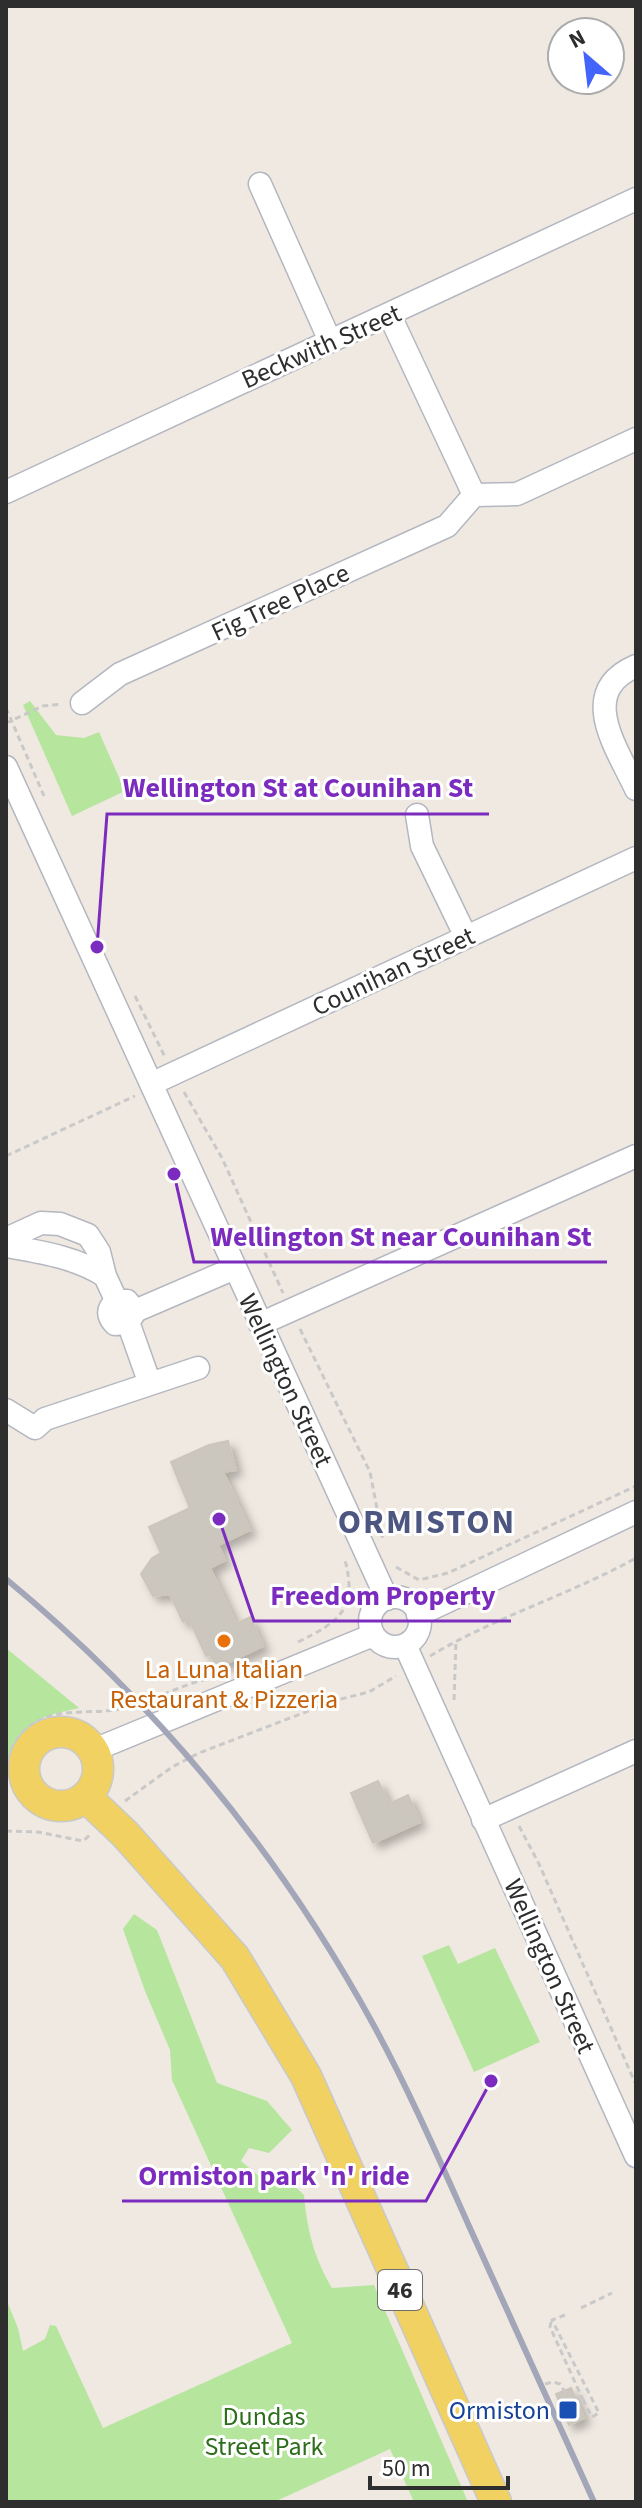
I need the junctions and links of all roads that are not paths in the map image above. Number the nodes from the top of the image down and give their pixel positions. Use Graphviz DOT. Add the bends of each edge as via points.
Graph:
graph roads {
  1 [pos="260,184"];
  2 [pos="636,199"];
  3 [pos="390,316"];
  4 [pos="330,341"];
  5 [pos="636,439"];
  6 [pos="6,492"];
  7 [pos="474,495"];
  8 [pos="636,666"];
  9 [pos="82,703"];
  10 [pos="6,767"];
  11 [pos="636,789"];
  12 [pos="417,815"];
  13 [pos="636,858"];
  14 [pos="466,937"];
  15 [pos="151,1084"];
  16 [pos="636,1156"];
  17 [pos="6,1239"];
  18 [pos="6,1246"];
  19 [pos="233,1264"];
  20 [pos="105,1276"];
  21 [pos="128,1310"];
  22 [pos="260,1324"];
  23 [pos="198,1368"];
  24 [pos="150,1384"];
  25 [pos="6,1410"];
  26 [pos="636,1512"];
  27 [pos="387,1599"];
  28 [pos="418,1615"];
  29 [pos="373,1635"];
  30 [pos="410,1655"];
  31 [pos="94,1750"];
  32 [pos="636,1751"];
  33 [pos="17,1792"];
  34 [pos="86,1797"];
  35 [pos="483,1820"];
  36 [pos="636,2156"];
  37 [pos="496,2502"];
  1 -- 4 [label="street"];
  2 -- 3 [label="street, Beckwith Street"];
  3 -- 4 [label="street, Beckwith Street"];
  3 -- 7 [label="street"];
  4 -- 6 [label="street, Beckwith Street"];
  5 -- 7 [label="street" via="517,494"];
  7 -- 9 [label="street, Fig Tree Place" via="447,526 120,674"];
  8 -- 11 [label="street" via="606,691 603,718"];
  10 -- 15 [label="street, Wellington Street"];
  12 -- 14 [label="street" via="422,846"];
  13 -- 14 [label="street, Counihan Street"];
  14 -- 15 [label="street, Counihan Street"];
  15 -- 19 [label="street, Wellington Street"];
  16 -- 22 [label="street"];
  17 -- 20 [label="street" via="41,1223 60,1224 88,1235"];
  18 -- 20 [label="street" via="89,1265"];
  19 -- 21 [label="street"];
  19 -- 22 [label="street, Wellington Street"];
  20 -- 21 [label="street"];
  21 -- 24 [label="street"];
  22 -- 27 [label="street, Wellington Street"];
  23 -- 24 [label="street"];
  24 -- 25 [label="street" via="45,1419 35,1428"];
  26 -- 28 [label="street"];
  27 -- 28 [label="street" via="406,1600"];
  27 -- 29 [label="street" via="372,1614"];
  28 -- 30 [label="street"];
  29 -- 30 [label="street"];
  29 -- 31 [label="street"];
  30 -- 35 [label="street, Wellington Street"];
  31 -- 33 [label="main road" via="71,1732 43,1736 25,1759"];
  31 -- 34 [label="main road" via="98,1774"];
  32 -- 35 [label="street"];
  33 -- 34 [label="main road" via="55,1806"];
  34 -- 37 [label="main road, 46" via="235,1958 306,2076"];
  35 -- 36 [label="street, Wellington Street"];
}
